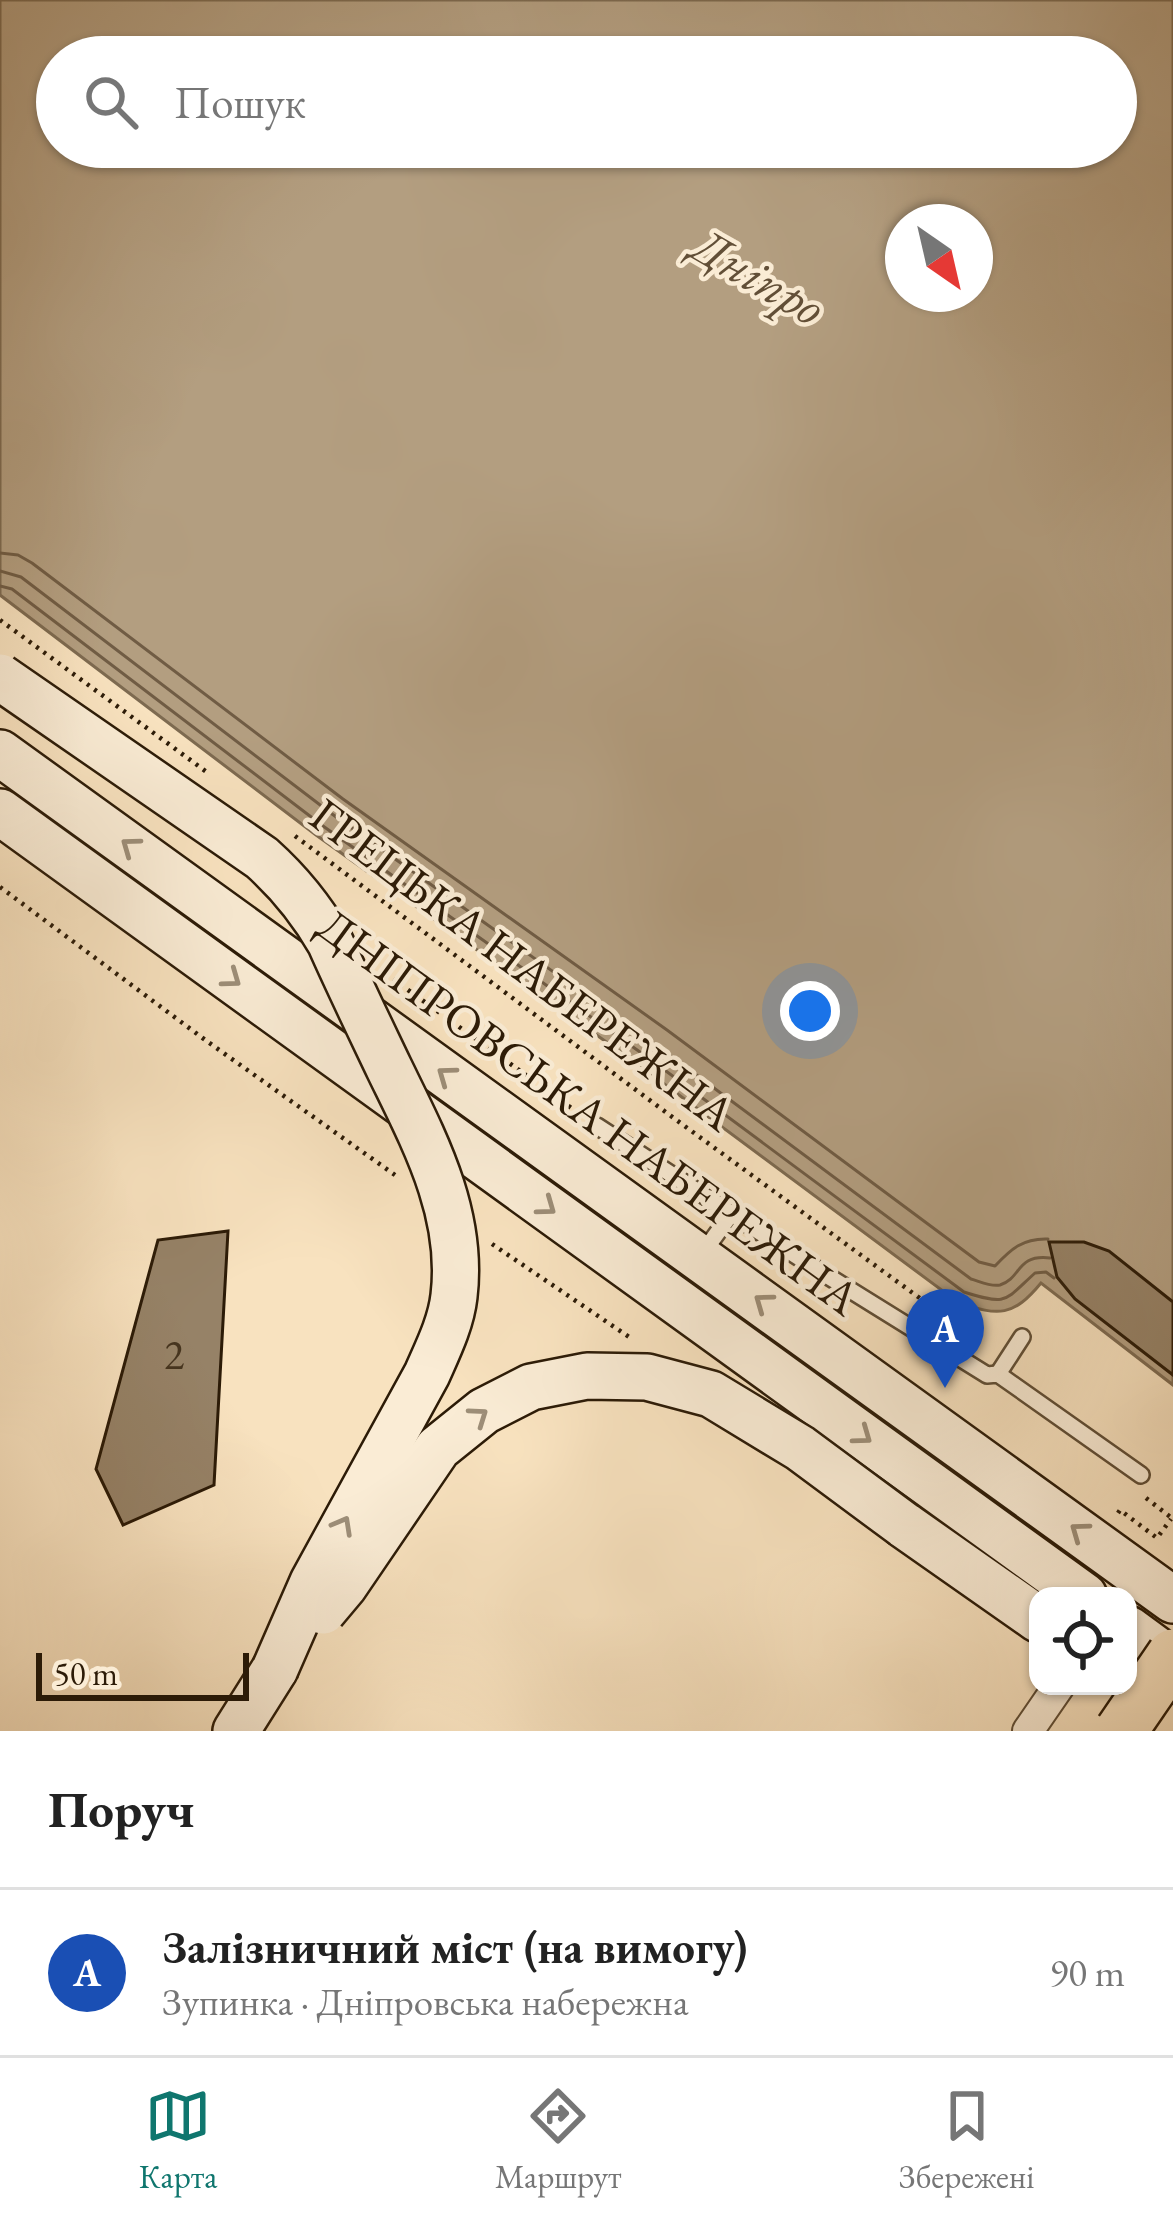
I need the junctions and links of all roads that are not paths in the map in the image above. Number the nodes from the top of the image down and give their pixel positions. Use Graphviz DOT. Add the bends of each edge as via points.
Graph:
graph roads {
  1 [pos="0,677"];
  2 [pos="0,753"];
  3 [pos="0,812"];
  4 [pos="597,1126"];
  5 [pos="731,1214"];
  6 [pos="700,1257"];
  7 [pos="1022,1337"];
  8 [pos="993,1374"];
  9 [pos="1141,1475"];
  10 [pos="1072,1587"];
  11 [pos="1173,1600"];
  12 [pos="1029,1613"];
  13 [pos="1153,1651"];
  14 [pos="274,1669"];
  15 [pos="1054,1695"];
  16 [pos="236,1731"];
  17 [pos="1028,1731"];
  18 [pos="1120,1731"];
  14 -- 1 [label="main road, one-way, bridge" via="443,1338 455,1246 445,1193 330,942 288,882"];
  6 -- 2 [label="main road, ДНІПРОВСЬКА НАБЕРЕЖНА, one-way"];
  3 -- 10 [label="main road, one-way"];
  4 -- 5 [label="lane"];
  5 -- 6 [label="lane"];
  5 -- 8 [label="lane"];
  11 -- 6 [label="main road, ДНІПРОВСЬКА НАБЕРЕЖНА, one-way"];
  7 -- 8 [label="lane"];
  8 -- 9 [label="lane"];
  14 -- 12 [label="main road, one-way, bridge" via="344,1586 438,1448 532,1387 587,1376 647,1377 711,1394"];
  13 -- 18 [label="main road, bridge"];
  14 -- 16 [label="main road"];
  15 -- 17 [label="street"];
}
